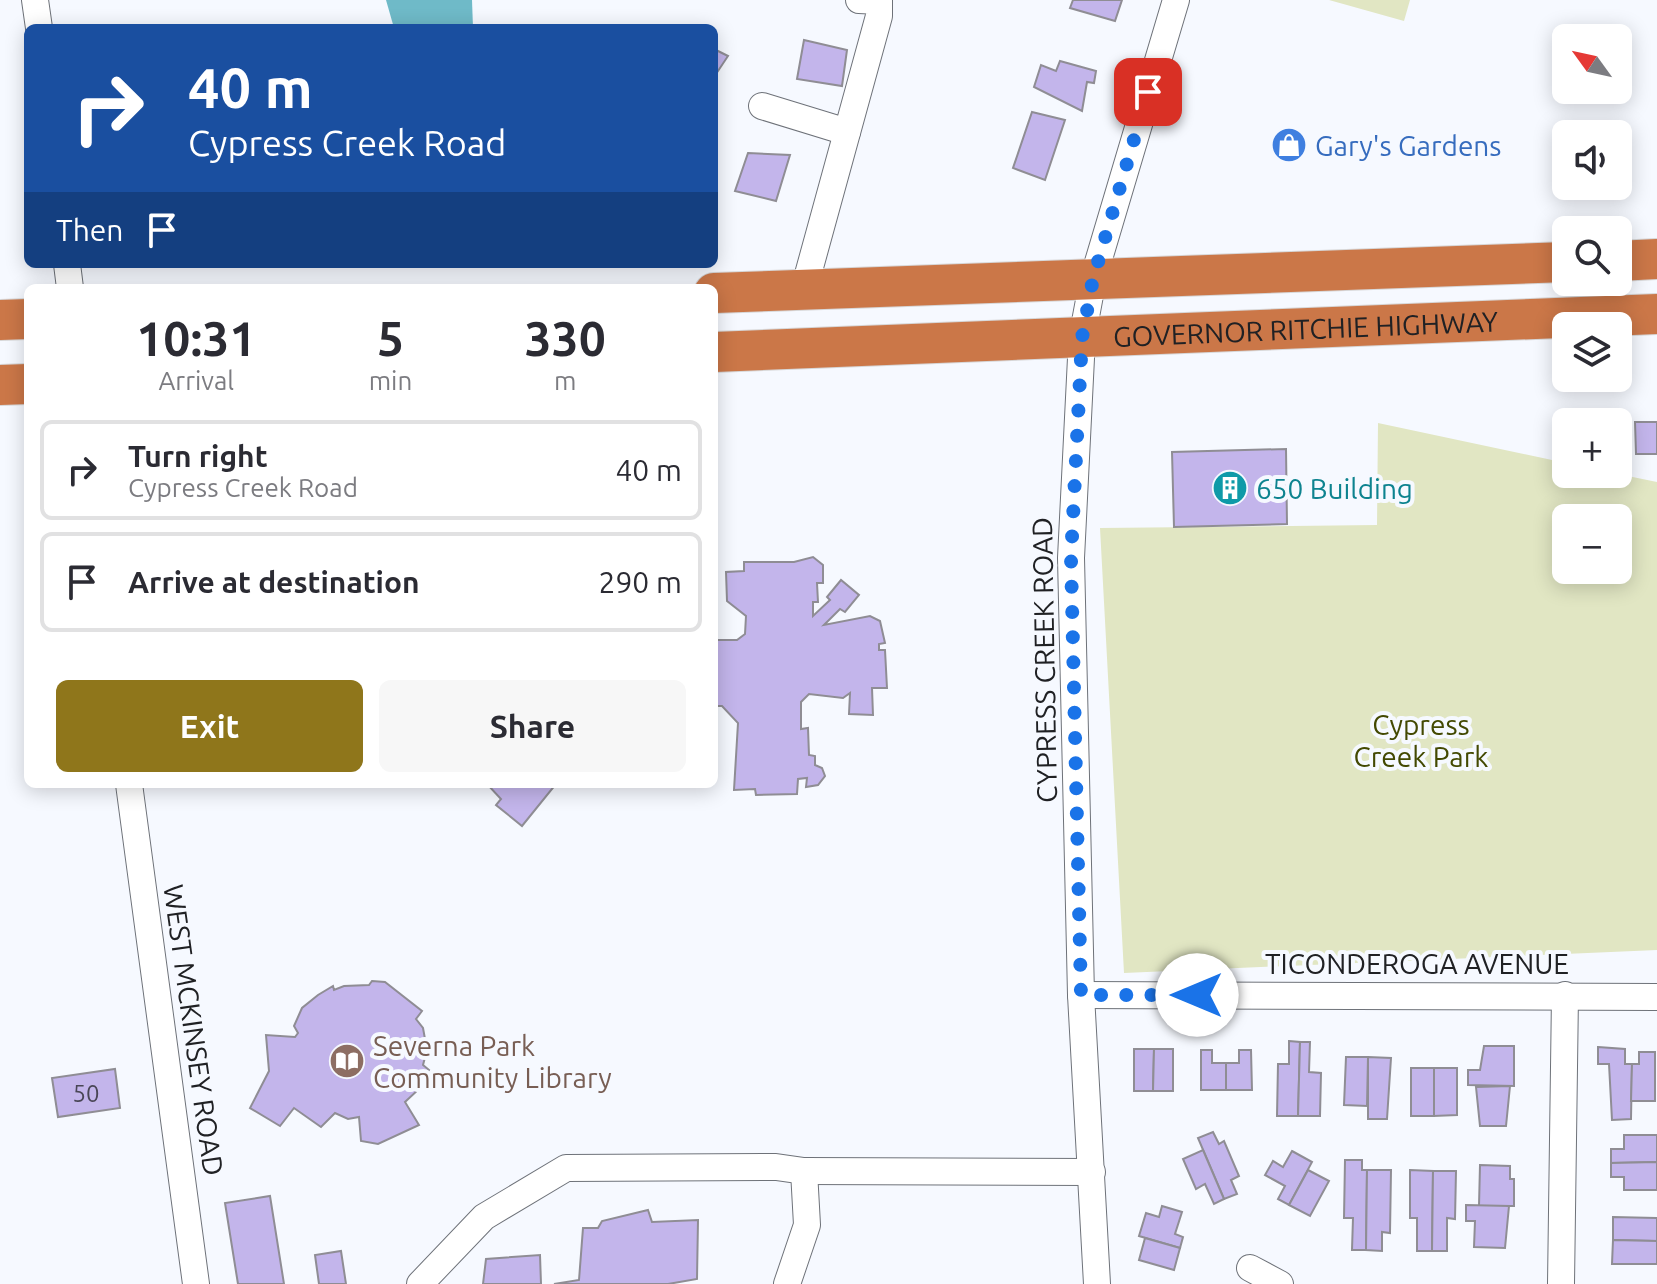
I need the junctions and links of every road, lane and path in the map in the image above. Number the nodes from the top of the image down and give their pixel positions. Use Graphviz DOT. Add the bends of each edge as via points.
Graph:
graph roads {
  1 [pos="35,0"];
  2 [pos="859,0"];
  3 [pos="1176,0"];
  4 [pos="38,24"];
  5 [pos="762,106"];
  6 [pos="847,132"];
  7 [pos="1657,259"];
  8 [pos="1632,260"];
  9 [pos="1552,263"];
  10 [pos="1093,279"];
  11 [pos="804,289"];
  12 [pos="718,293"];
  13 [pos="1657,314"];
  14 [pos="24,319"];
  15 [pos="0,320"];
  16 [pos="1082,338"];
  17 [pos="718,352"];
  18 [pos="24,384"];
  19 [pos="0,385"];
  20 [pos="130,788"];
  21 [pos="1081,995"];
  22 [pos="1565,995"];
  23 [pos="1657,997"];
  24 [pos="804,1171"];
  25 [pos="1092,1172"];
  26 [pos="1250,1268"];
  27 [pos="196,1284"];
  28 [pos="420,1284"];
  29 [pos="787,1284"];
  30 [pos="1097,1284"];
  31 [pos="1280,1284"];
  32 [pos="1561,1284"];
  1 -- 4 [label="street"];
  2 -- 6 [label="street" via="879,1 879,16"];
  3 -- 10 [label="street, CYPRESS CREEK ROAD"];
  5 -- 6 [label="street"];
  6 -- 11 [label="street"];
  7 -- 8 [label="highway"];
  9 -- 10 [label="highway, GOVERNOR RITCHIE HIGHWAY"];
  10 -- 11 [label="highway, GOVERNOR RITCHIE HIGHWAY"];
  10 -- 16 [label="street, CYPRESS CREEK ROAD"];
  11 -- 12 [label="highway, GOVERNOR RITCHIE HIGHWAY"];
  13 -- 16 [label="highway, GOVERNOR RITCHIE HIGHWAY"];
  14 -- 15 [label="highway"];
  16 -- 17 [label="highway, GOVERNOR RITCHIE HIGHWAY"];
  16 -- 21 [label="street, CYPRESS CREEK ROAD" via="1071,558"];
  18 -- 19 [label="highway"];
  20 -- 27 [label="street, WEST MCKINSEY ROAD"];
  21 -- 22 [label="street, TICONDEROGA AVENUE"];
  21 -- 25 [label="street, CYPRESS CREEK ROAD"];
  22 -- 23 [label="street, TICONDEROGA AVENUE"];
  22 -- 32 [label="street"];
  24 -- 25 [label="street"];
  24 -- 28 [label="street" via="566,1168 484,1217"];
  24 -- 29 [label="street" via="807,1225"];
  25 -- 30 [label="street, CYPRESS CREEK ROAD"];
  26 -- 31 [label="street"];
}
